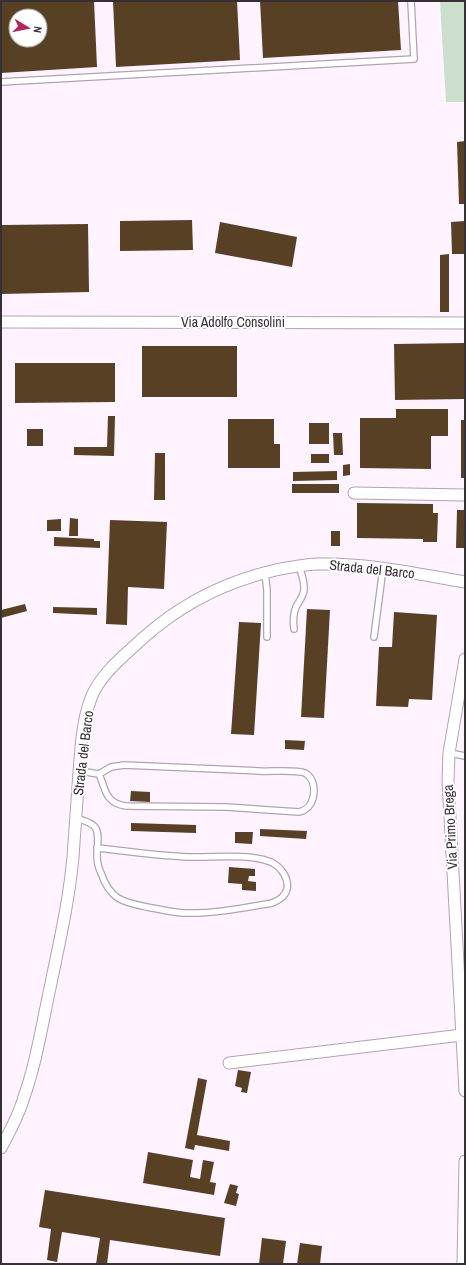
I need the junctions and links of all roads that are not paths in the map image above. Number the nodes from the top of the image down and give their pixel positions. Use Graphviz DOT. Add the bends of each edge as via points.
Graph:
graph roads {
  1 [pos="411,1"];
  2 [pos="1,82"];
  3 [pos="1,322"];
  4 [pos="465,323"];
  5 [pos="354,493"];
  6 [pos="465,495"];
  7 [pos="299,565"];
  8 [pos="383,568"];
  9 [pos="265,573"];
  10 [pos="465,582"];
  11 [pos="294,629"];
  12 [pos="267,637"];
  13 [pos="374,637"];
  14 [pos="465,659"];
  15 [pos="450,753"];
  16 [pos="465,756"];
  17 [pos="80,771"];
  18 [pos="99,774"];
  19 [pos="76,818"];
  20 [pos="97,848"];
  21 [pos="462,1035"];
  22 [pos="229,1063"];
  23 [pos="465,1091"];
  24 [pos="1,1148"];
  25 [pos="465,1161"];
  26 [pos="463,1264"];
  1 -- 2 [label="lane" via="414,59"];
  3 -- 4 [label="street, Via Adolfo Consolini"];
  5 -- 6 [label="street"];
  7 -- 8 [label="street, Strada del Barco"];
  7 -- 9 [label="street, Strada del Barco"];
  7 -- 11 [label="lane" via="304,590 295,611"];
  8 -- 10 [label="street, Strada del Barco"];
  8 -- 13 [label="lane"];
  9 -- 12 [label="lane"];
  9 -- 17 [label="street, Strada del Barco" via="208,594 182,608 150,632 111,668 100,682 90,703 82,737"];
  14 -- 15 [label="street, Via Primo Brega"];
  15 -- 16 [label="lane"];
  15 -- 21 [label="street, Via Primo Brega" via="448,781"];
  17 -- 18 [label="lane"];
  17 -- 19 [label="street, Strada del Barco"];
  18 -- 18 [label="lane" via="110,800 126,806 226,807 299,812 309,806 314,792 311,778 297,771 124,765 111,767"];
  19 -- 20 [label="lane" via="95,827"];
  19 -- 24 [label="street, Strada del Barco" via="64,919 33,1067 21,1107"];
  20 -- 20 [label="lane" via="100,872 110,890 118,898 144,906 183,912 236,909 277,901 284,895 287,887 287,880 280,870 273,864 259,859 181,856"];
  21 -- 22 [label="street"];
  21 -- 23 [label="street, Via Primo Brega"];
  25 -- 26 [label="street"];
}
